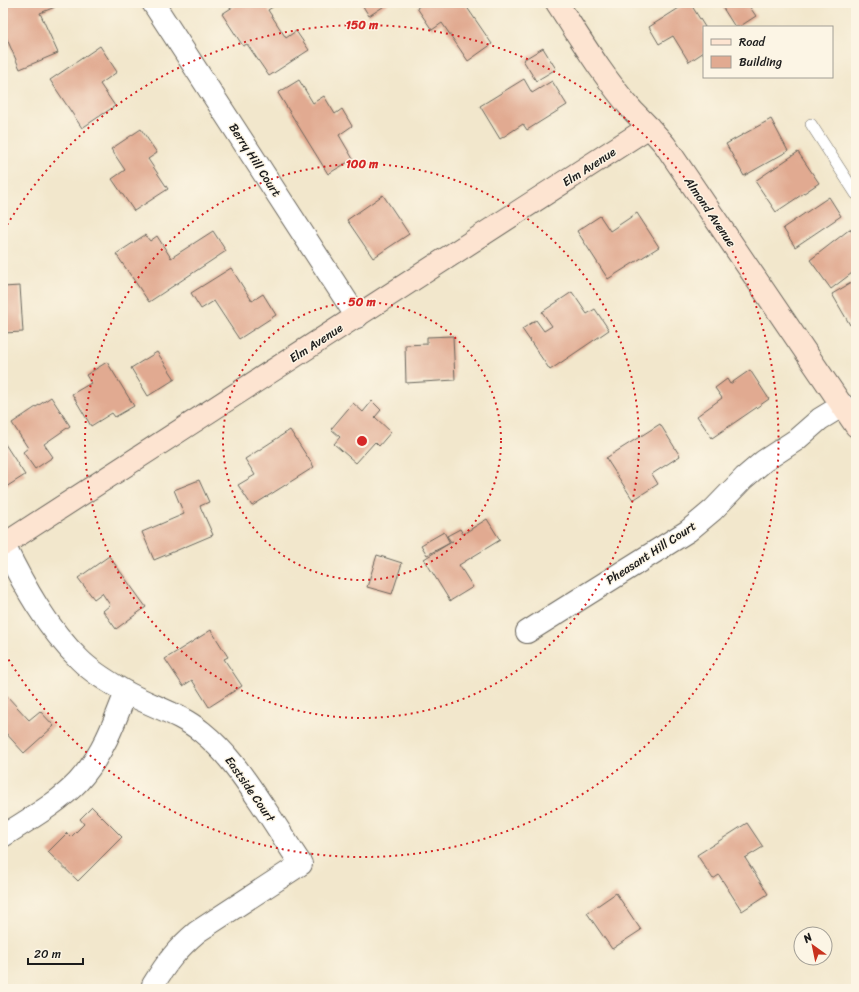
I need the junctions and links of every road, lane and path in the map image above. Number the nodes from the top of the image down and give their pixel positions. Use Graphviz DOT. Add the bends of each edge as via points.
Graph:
graph roads {
  1 [pos="153,3"];
  2 [pos="558,3"];
  3 [pos="811,124"];
  4 [pos="649,127"];
  5 [pos="856,194"];
  6 [pos="357,317"];
  7 [pos="843,405"];
  8 [pos="856,426"];
  9 [pos="3,545"];
  10 [pos="527,632"];
  11 [pos="126,692"];
  12 [pos="3,836"];
  13 [pos="153,985"];
  1 -- 6 [label="street, Berry Hill Court"];
  2 -- 4 [label="street, Almond Avenue" via="613,85"];
  3 -- 5 [label="lane"];
  4 -- 6 [label="street, Elm Avenue"];
  4 -- 7 [label="street, Almond Avenue" via="665,145"];
  6 -- 9 [label="street, Elm Avenue"];
  7 -- 8 [label="street, Almond Avenue"];
  7 -- 10 [label="street, Pheasant Hill Court" via="764,461 688,531"];
  9 -- 11 [label="street, Eastside Court" via="38,607 62,641 80,661"];
  11 -- 12 [label="street" via="110,734 87,772 55,802"];
  11 -- 13 [label="street, Eastside Court" via="173,714 200,731 220,748 238,768 301,864 188,939 166,963"];
}
